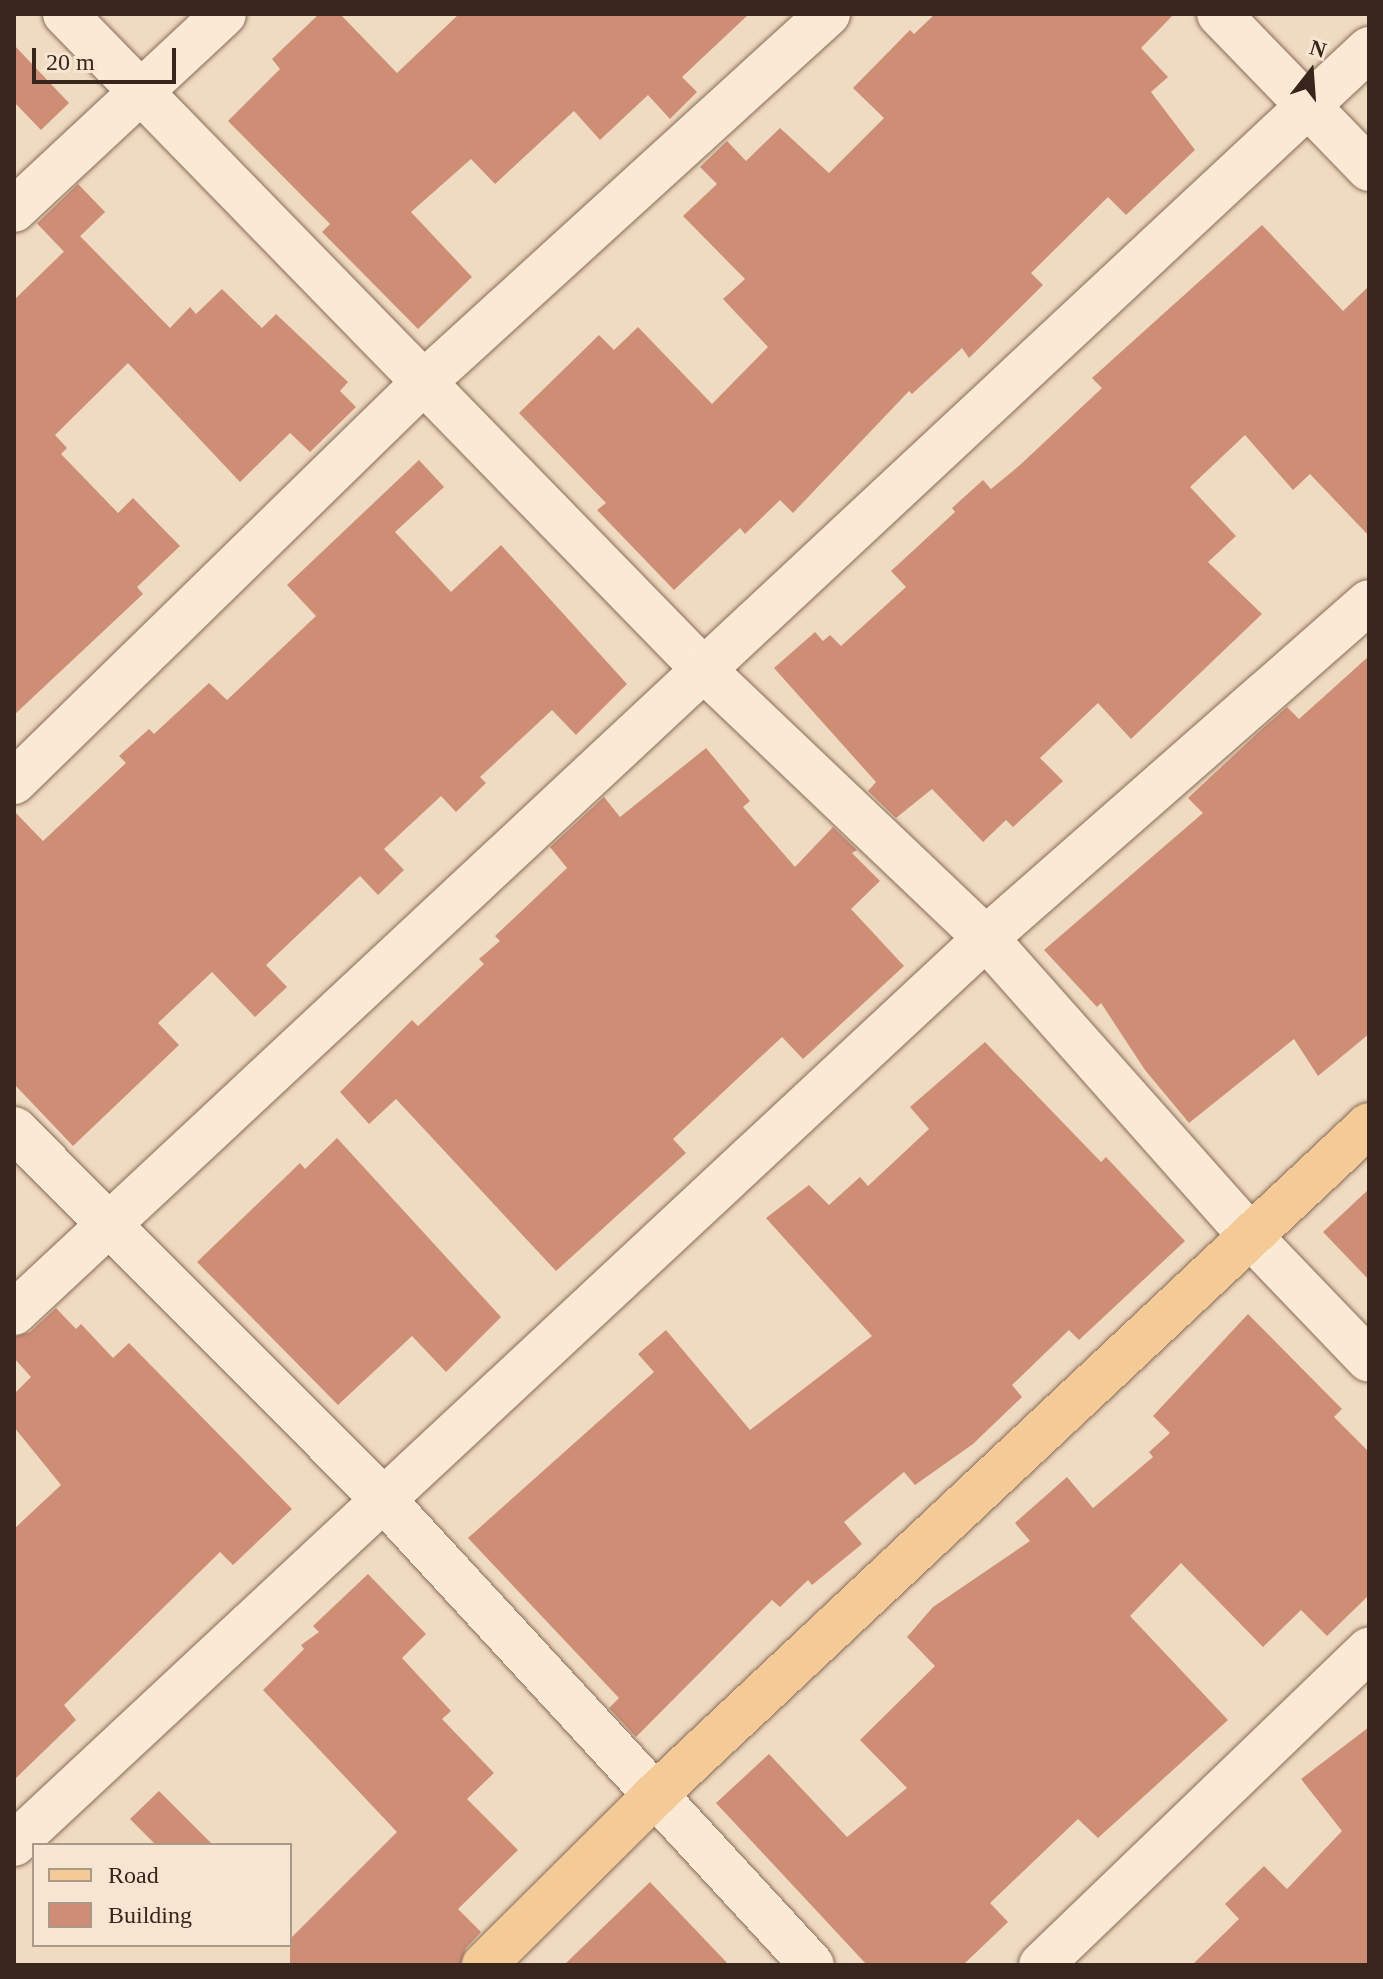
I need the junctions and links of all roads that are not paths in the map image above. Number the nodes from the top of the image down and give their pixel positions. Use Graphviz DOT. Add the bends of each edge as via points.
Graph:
graph roads {
  1 [pos="65,14"];
  2 [pos="224,14"];
  3 [pos="828,14"];
  4 [pos="1219,14"];
  5 [pos="1369,49"];
  6 [pos="140,89"];
  7 [pos="1307,105"];
  8 [pos="1369,169"];
  9 [pos="14,210"];
  10 [pos="423,383"];
  11 [pos="1369,602"];
  12 [pos="702,668"];
  13 [pos="14,782"];
  14 [pos="986,938"];
  15 [pos="1369,1125"];
  16 [pos="14,1129"];
  17 [pos="109,1226"];
  18 [pos="1251,1237"];
  19 [pos="14,1313"];
  20 [pos="1369,1360"];
  21 [pos="381,1497"];
  22 [pos="1369,1649"];
  23 [pos="655,1795"];
  24 [pos="14,1844"];
  25 [pos="484,1965"];
  26 [pos="812,1965"];
  27 [pos="1041,1965"];
  1 -- 6 [label="street"];
  2 -- 6 [label="street"];
  3 -- 10 [label="street"];
  4 -- 7 [label="street"];
  5 -- 7 [label="street"];
  6 -- 9 [label="street"];
  6 -- 10 [label="street"];
  7 -- 8 [label="street"];
  7 -- 12 [label="street"];
  10 -- 12 [label="street"];
  10 -- 13 [label="street"];
  11 -- 14 [label="street"];
  12 -- 14 [label="street"];
  12 -- 17 [label="street"];
  14 -- 18 [label="street"];
  14 -- 21 [label="street"];
  15 -- 18 [label="main road"];
  16 -- 17 [label="street"];
  17 -- 19 [label="street"];
  17 -- 21 [label="street"];
  18 -- 20 [label="street"];
  18 -- 23 [label="main road"];
  21 -- 23 [label="street"];
  21 -- 24 [label="street"];
  22 -- 27 [label="street"];
  23 -- 25 [label="main road"];
  23 -- 26 [label="street"];
}
